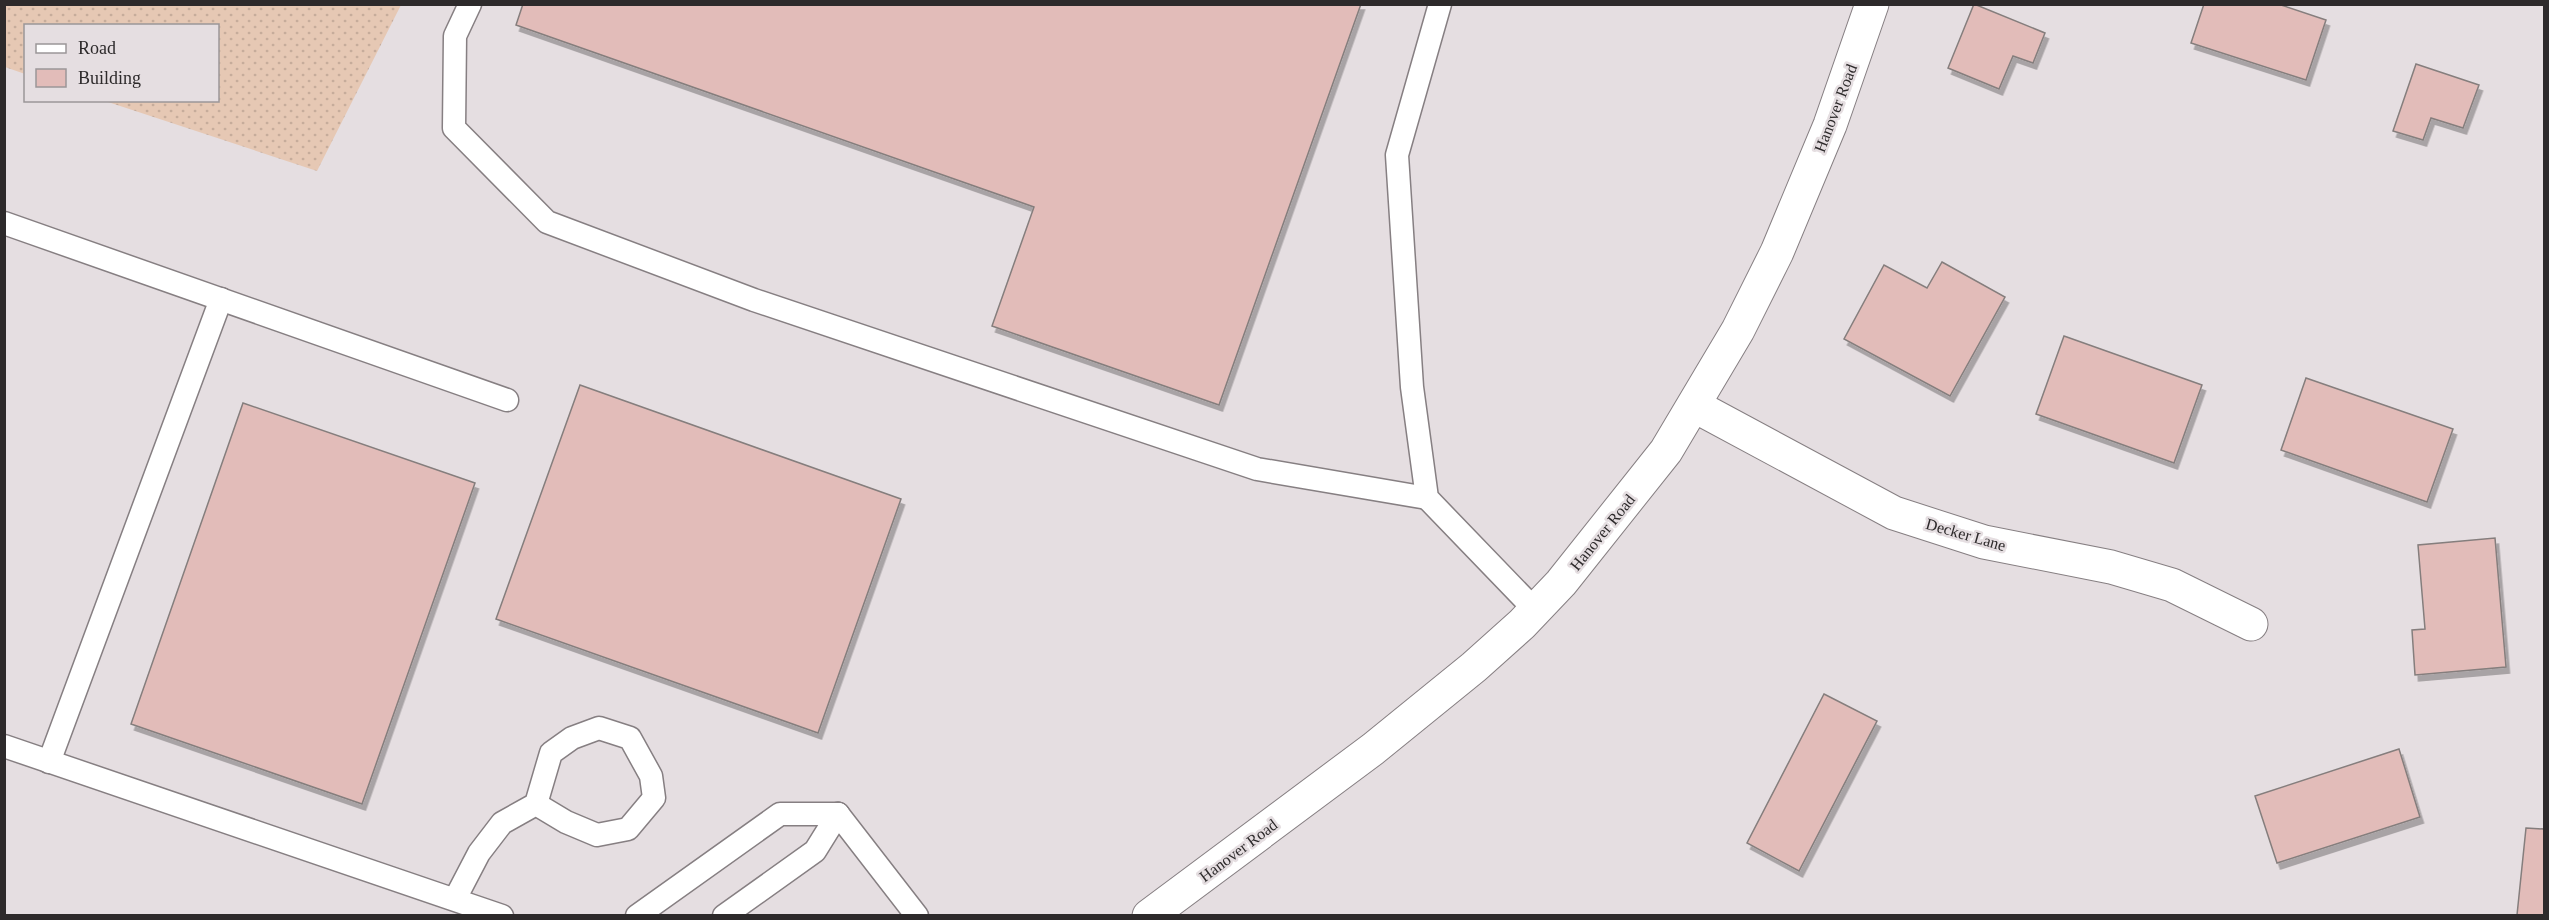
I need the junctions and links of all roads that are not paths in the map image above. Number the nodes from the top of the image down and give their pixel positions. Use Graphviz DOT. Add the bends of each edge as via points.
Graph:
graph roads {
  1 [pos="470,4"];
  2 [pos="1440,4"];
  3 [pos="1872,4"];
  4 [pos="4,224"];
  5 [pos="221,299"];
  6 [pos="507,400"];
  7 [pos="1695,406"];
  8 [pos="1427,498"];
  9 [pos="1535,610"];
  10 [pos="2251,624"];
  11 [pos="4,746"];
  12 [pos="49,762"];
  13 [pos="536,804"];
  14 [pos="838,814"];
  15 [pos="455,899"];
  16 [pos="502,915"];
  17 [pos="637,915"];
  18 [pos="724,915"];
  19 [pos="917,915"];
  20 [pos="1149,915"];
  1 -- 8 [label="lane" via="455,36 454,128 547,222 754,300 1257,469"];
  2 -- 8 [label="lane" via="1396,155 1412,387"];
  3 -- 7 [label="street, Hanover Road" via="1830,125 1778,252"];
  4 -- 5 [label="lane"];
  5 -- 6 [label="lane"];
  5 -- 12 [label="lane"];
  7 -- 9 [label="street, Hanover Road" via="1666,451"];
  7 -- 10 [label="street, Decker Lane" via="1894,513 1984,542 2111,567 2172,585"];
  8 -- 9 [label="lane"];
  9 -- 20 [label="street, Hanover Road" via="1474,667 1373,749"];
  11 -- 12 [label="lane"];
  12 -- 15 [label="lane"];
  13 -- 13 [label="lane" via="551,753 572,738 599,728 630,738 651,776 654,798 628,829 597,835"];
  13 -- 15 [label="lane" via="502,823 479,853"];
  14 -- 17 [label="lane" via="780,814"];
  14 -- 18 [label="lane" via="815,851"];
  14 -- 19 [label="lane"];
  15 -- 16 [label="lane"];
}
